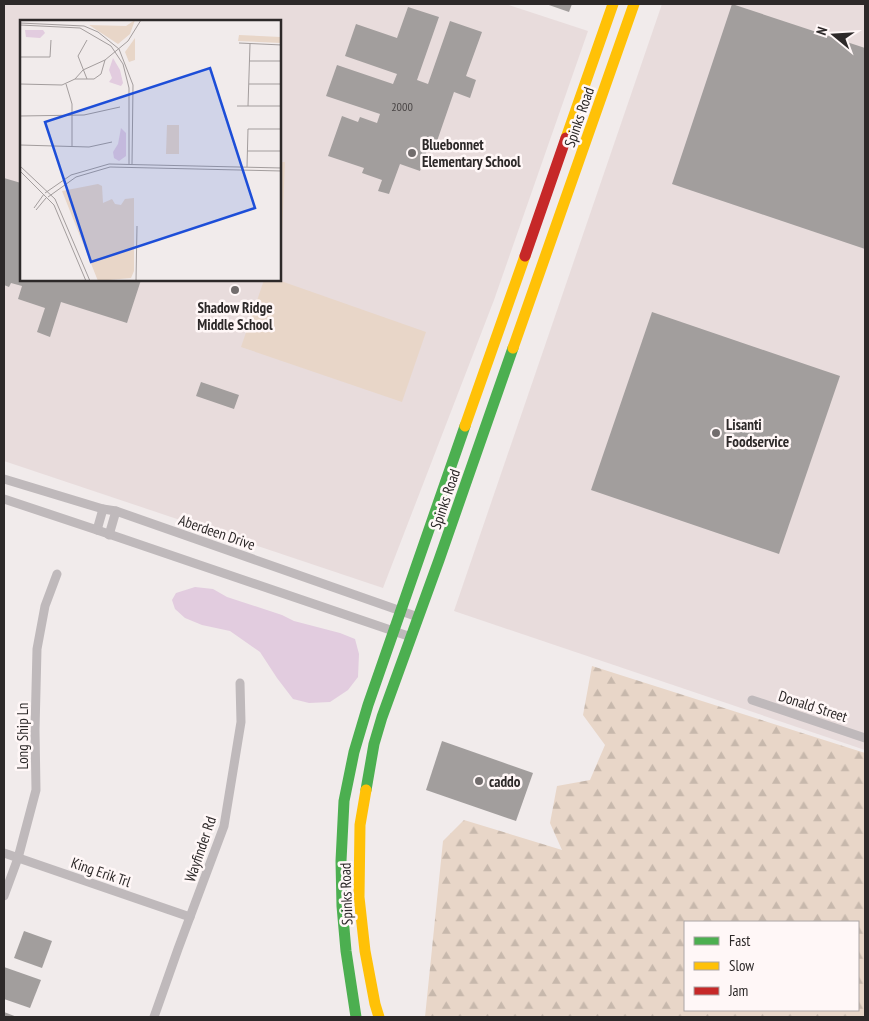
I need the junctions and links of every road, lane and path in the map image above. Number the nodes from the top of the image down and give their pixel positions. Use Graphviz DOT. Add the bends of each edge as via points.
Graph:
graph roads {
  1 [pos="613,4"];
  2 [pos="634,4"];
  3 [pos="564,143"];
  4 [pos="583,150"];
  5 [pos="506,309"];
  6 [pos="525,316"];
  7 [pos="4,479"];
  8 [pos="4,499"];
  9 [pos="103,509"];
  10 [pos="116,511"];
  11 [pos="97,530"];
  12 [pos="109,534"];
  13 [pos="57,574"];
  14 [pos="400,611"];
  15 [pos="418,618"];
  16 [pos="393,631"];
  17 [pos="411,637"];
  18 [pos="240,683"];
  19 [pos="752,700"];
  20 [pos="865,738"];
  21 [pos="4,853"];
  22 [pos="18,858"];
  23 [pos="4,896"];
  24 [pos="359,897"];
  25 [pos="341,899"];
  26 [pos="190,917"];
  27 [pos="154,1017"];
  28 [pos="356,1017"];
  29 [pos="379,1017"];
  1 -- 3 [label="main road, Spinks Road"];
  2 -- 4 [label="main road, Spinks Road"];
  3 -- 4 [label="main road"];
  3 -- 5 [label="main road, Spinks Road"];
  4 -- 6 [label="main road, Spinks Road"];
  5 -- 6 [label="main road"];
  5 -- 14 [label="main road, Spinks Road"];
  6 -- 15 [label="main road, Spinks Road"];
  7 -- 9 [label="street, Aberdeen Drive"];
  8 -- 11 [label="street"];
  9 -- 10 [label="street, Aberdeen Drive"];
  9 -- 11 [label="street"];
  10 -- 12 [label="street"];
  10 -- 14 [label="street, Aberdeen Drive"];
  11 -- 12 [label="street"];
  12 -- 16 [label="street"];
  13 -- 22 [label="street, Long Ship Ln" via="37,649 36,790"];
  14 -- 15 [label="street, Aberdeen Drive"];
  14 -- 16 [label="main road, Spinks Road"];
  15 -- 17 [label="main road, Spinks Road"];
  16 -- 17 [label="street"];
  16 -- 25 [label="main road, Spinks Road" via="356,743 344,803"];
  17 -- 24 [label="main road, Spinks Road" via="374,744 360,824"];
  18 -- 26 [label="street, Wayfinder Rd" via="241,722 224,826"];
  19 -- 20 [label="street, Donald Street"];
  21 -- 22 [label="street, King Erik Trl"];
  22 -- 23 [label="street, Long Ship Ln"];
  22 -- 26 [label="street, King Erik Trl"];
  24 -- 25 [label="main road"];
  24 -- 29 [label="main road, Spinks Road" via="365,951"];
  25 -- 28 [label="main road, Spinks Road" via="348,975"];
  26 -- 27 [label="street, Wayfinder Rd"];
}
